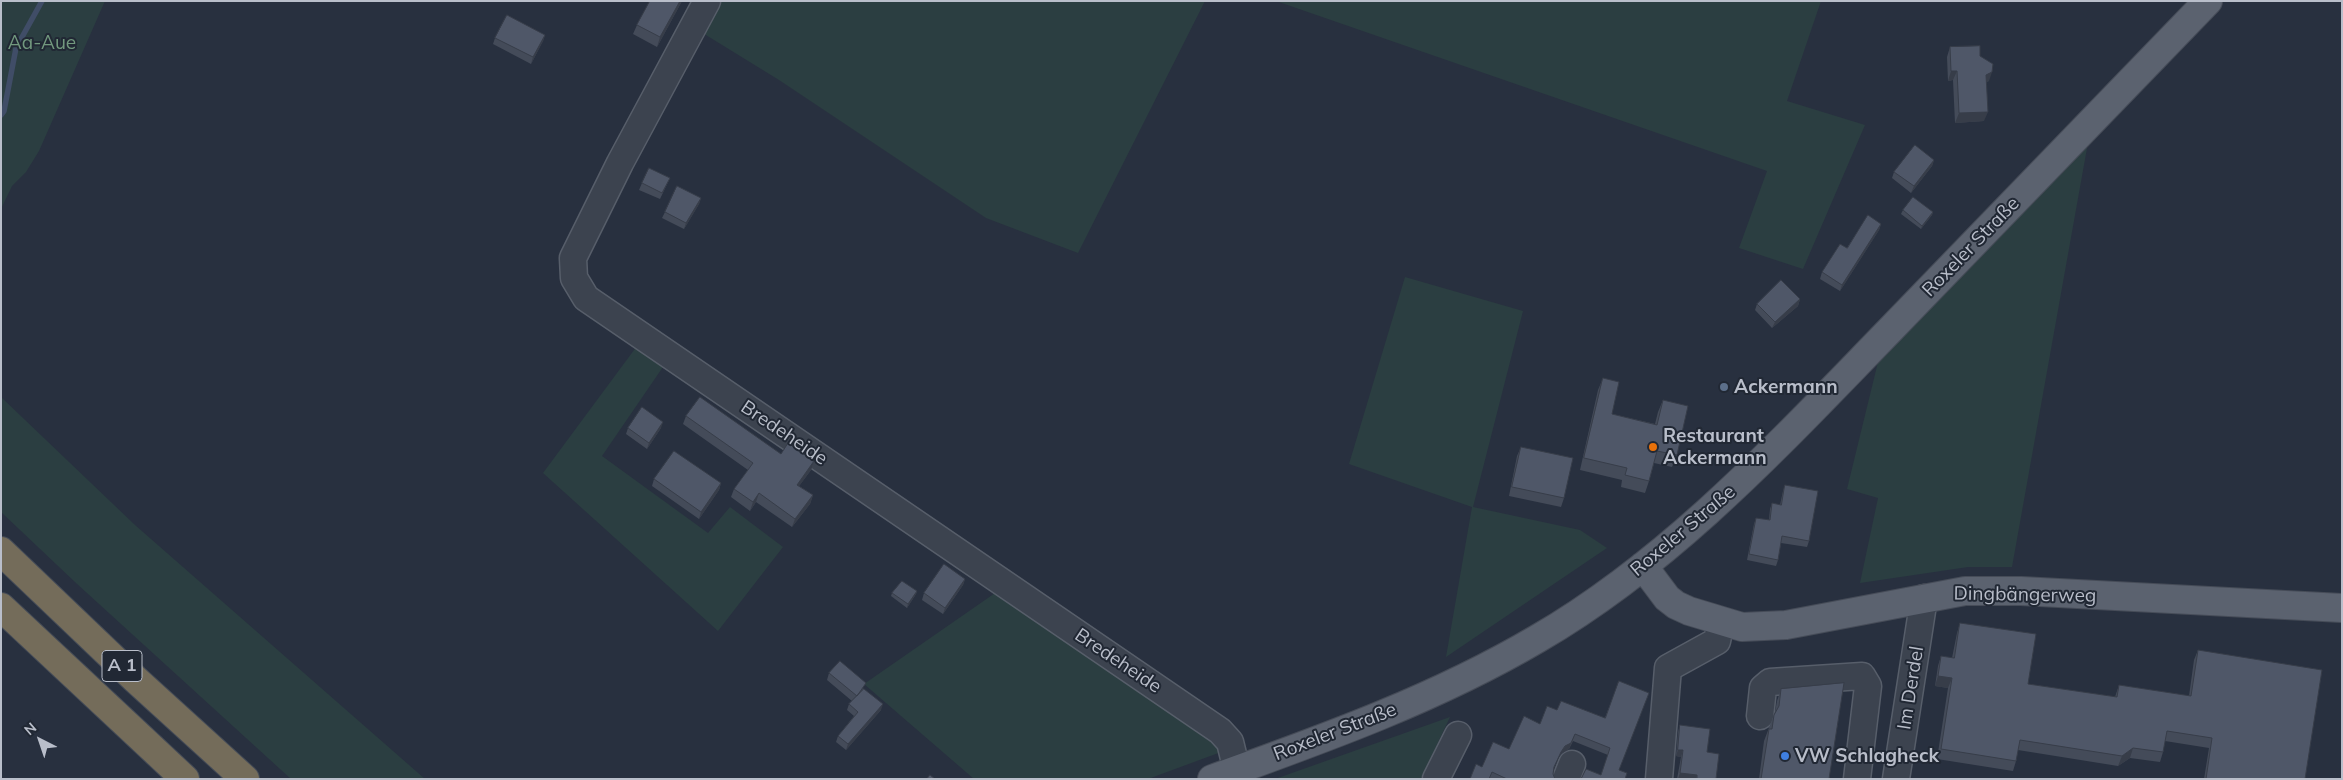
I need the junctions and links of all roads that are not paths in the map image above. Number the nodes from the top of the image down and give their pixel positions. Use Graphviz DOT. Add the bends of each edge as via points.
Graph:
graph roads {
  1 [pos="707,1"];
  2 [pos="2208,1"];
  3 [pos="1,551"];
  4 [pos="1644,566"];
  5 [pos="1924,598"];
  6 [pos="1,607"];
  7 [pos="2342,608"];
  8 [pos="1721,622"];
  9 [pos="1760,716"];
  10 [pos="1864,717"];
  11 [pos="1906,723"];
  12 [pos="1458,735"];
  13 [pos="1238,774"];
  14 [pos="1901,778"];
  15 [pos="185,779"];
  16 [pos="246,779"];
  17 [pos="1212,779"];
  18 [pos="1436,779"];
  19 [pos="1659,779"];
  20 [pos="1857,779"];
  1 -- 13 [label="street, Bredeheide" via="573,258 574,278 586,298 1220,731 1230,742"];
  2 -- 4 [label="main road, Roxeler Straße" via="1828,396 1746,476"];
  3 -- 16 [label="highway, A 1"];
  4 -- 8 [label="main road, Dingbängerweg" via="1667,598 1676,605"];
  4 -- 13 [label="main road, Roxeler Straße" via="1538,639 1473,674"];
  5 -- 7 [label="main road, Dingbängerweg" via="1965,591 2022,591"];
  5 -- 8 [label="main road, Dingbängerweg" via="1786,625 1742,626"];
  5 -- 11 [label="street, Im Derdel"];
  6 -- 15 [label="highway, A 1"];
  8 -- 19 [label="street" via="1717,641 1668,668"];
  9 -- 10 [label="street" via="1763,688 1770,682 1858,674 1868,682"];
  10 -- 11 [label="street"];
  10 -- 20 [label="street"];
  11 -- 14 [label="street, Im Derdel"];
  12 -- 18 [label="street"];
  13 -- 17 [label="main road, Roxeler Straße"];
}
